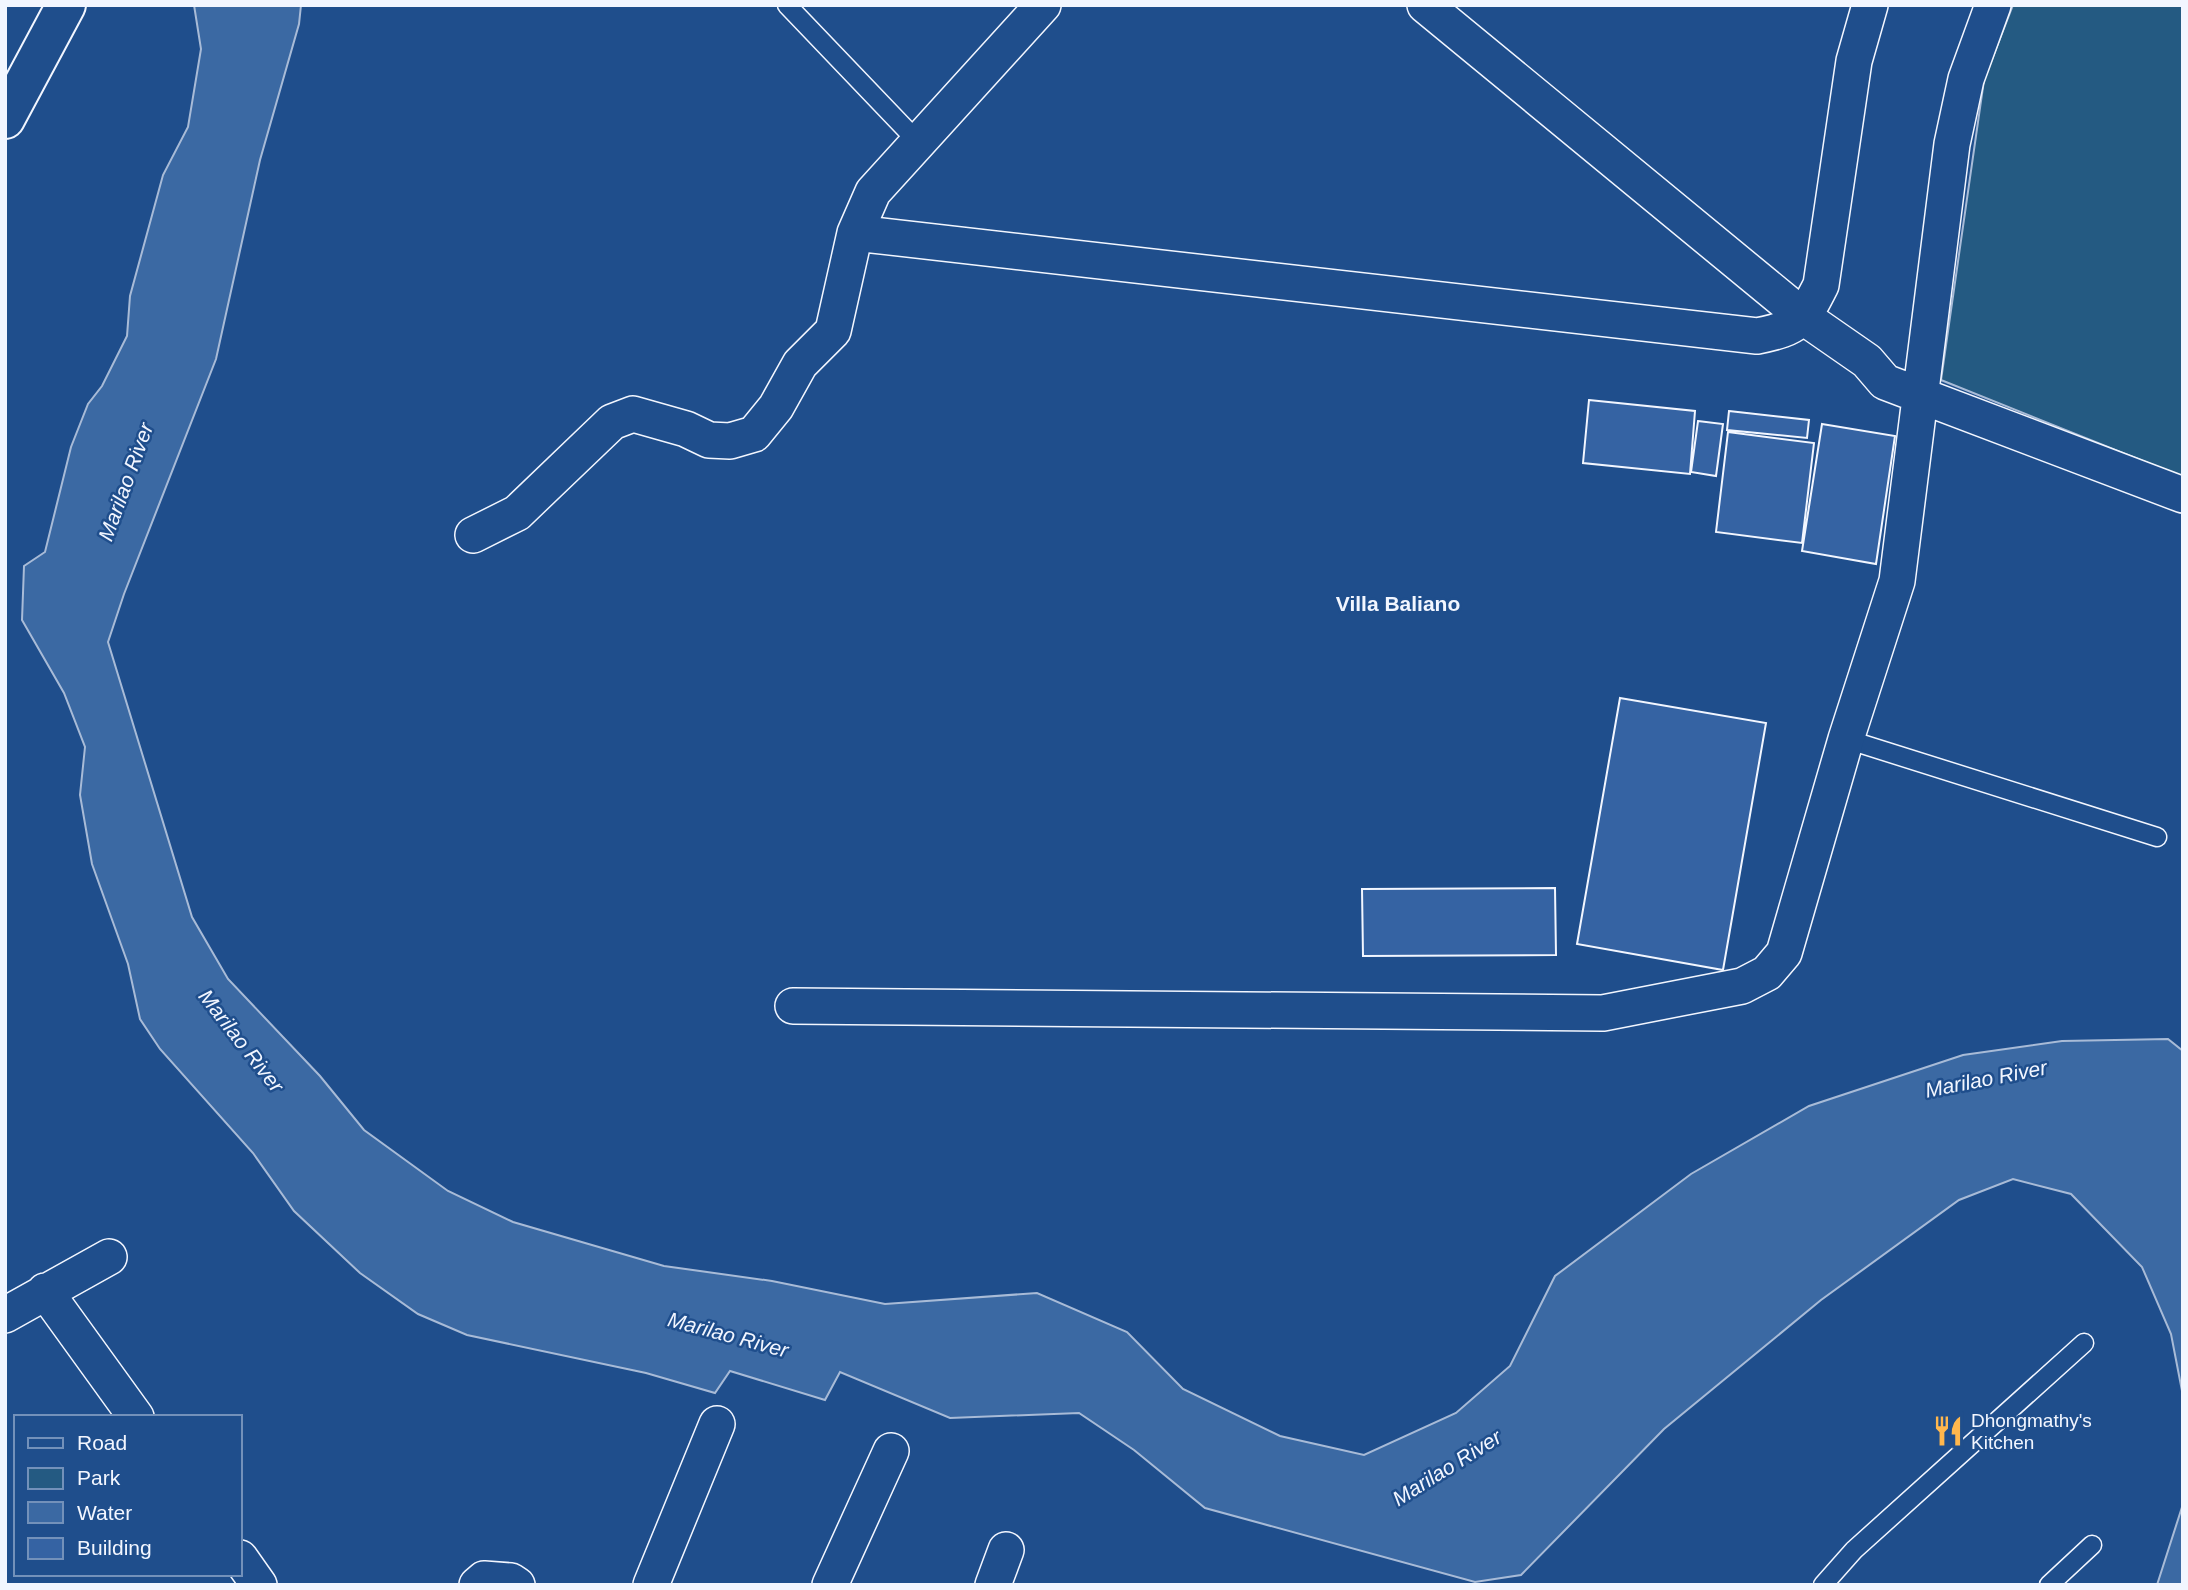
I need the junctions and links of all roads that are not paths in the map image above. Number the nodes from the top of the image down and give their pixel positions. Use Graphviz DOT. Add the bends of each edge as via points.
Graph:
graph roads {
  1 [pos="66,5"];
  2 [pos="787,5"];
  3 [pos="1043,5"];
  4 [pos="1425,5"];
  5 [pos="1870,5"];
  6 [pos="1993,5"];
  7 [pos="5,119"];
  8 [pos="919,143"];
  9 [pos="855,233"];
  10 [pos="1805,318"];
  11 [pos="1919,394"];
  12 [pos="2183,495"];
  13 [pos="473,536"];
  14 [pos="1846,738"];
  15 [pos="2157,837"];
  16 [pos="793,1006"];
  17 [pos="109,1257"];
  18 [pos="45,1291"];
  19 [pos="5,1315"];
  20 [pos="2084,1343"];
  21 [pos="135,1415"];
  22 [pos="718,1424"];
  23 [pos="891,1451"];
  24 [pos="2092,1545"];
  25 [pos="1006,1550"];
  26 [pos="242,1561"];
  27 [pos="259,1585"];
  28 [pos="477,1585"];
  29 [pos="517,1585"];
  30 [pos="651,1585"];
  31 [pos="830,1585"];
  32 [pos="993,1585"];
  33 [pos="1823,1585"];
  34 [pos="2049,1585"];
  1 -- 7 [label="main road"];
  2 -- 8 [label="lane"];
  3 -- 8 [label="street"];
  4 -- 10 [label="street"];
  5 -- 10 [label="street" via="1854,61 1822,285"];
  6 -- 11 [label="street" via="1966,79 1952,144"];
  8 -- 9 [label="street" via="873,192"];
  9 -- 10 [label="street" via="1757,336 1786,331"];
  9 -- 13 [label="street" via="833,331 800,364 776,407 754,434 730,441 709,440 633,414 612,422 517,513"];
  10 -- 11 [label="street" via="1867,361 1885,382"];
  11 -- 12 [label="street"];
  11 -- 14 [label="street" via="1896,581"];
  14 -- 15 [label="lane"];
  14 -- 16 [label="street" via="1784,953 1767,973 1742,986 1603,1013"];
  17 -- 18 [label="street"];
  18 -- 19 [label="street"];
  18 -- 21 [label="street"];
  20 -- 33 [label="lane" via="1854,1550"];
  22 -- 30 [label="street"];
  23 -- 31 [label="street"];
  24 -- 34 [label="lane"];
  25 -- 32 [label="street"];
  26 -- 27 [label="street"];
  28 -- 29 [label="street" via="484,1579"];
}
